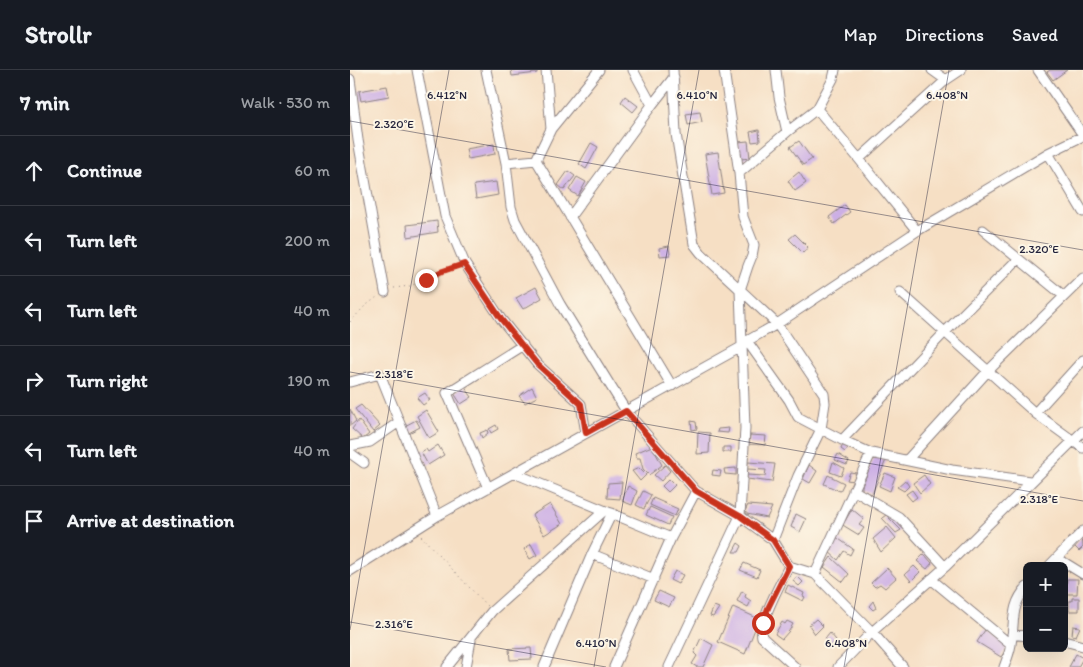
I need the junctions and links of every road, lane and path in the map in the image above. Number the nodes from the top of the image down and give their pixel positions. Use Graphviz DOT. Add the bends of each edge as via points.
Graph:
graph roads {
  1 [pos="417,70"];
  2 [pos="486,70"];
  3 [pos="546,70"];
  4 [pos="599,70"];
  5 [pos="633,70"];
  6 [pos="724,70"];
  7 [pos="776,70"];
  8 [pos="835,70"];
  9 [pos="932,70"];
  10 [pos="961,70"];
  11 [pos="1038,70"];
  12 [pos="674,73"];
  13 [pos="350,79"];
  14 [pos="946,80"];
  15 [pos="652,105"];
  16 [pos="817,110"];
  17 [pos="551,129"];
  18 [pos="787,132"];
  19 [pos="1083,135"];
  20 [pos="1048,153"];
  21 [pos="859,158"];
  22 [pos="536,160"];
  23 [pos="506,163"];
  24 [pos="739,173"];
  25 [pos="1083,212"];
  26 [pos="570,217"];
  27 [pos="983,230"];
  28 [pos="917,231"];
  29 [pos="1018,258"];
  30 [pos="464,264"];
  31 [pos="1083,278"];
  32 [pos="740,290"];
  33 [pos="386,292"];
  34 [pos="900,292"];
  35 [pos="1064,296"];
  36 [pos="350,322"];
  37 [pos="777,324"];
  38 [pos="944,332"];
  39 [pos="745,343"];
  40 [pos="523,345"];
  41 [pos="1083,360"];
  42 [pos="988,371"];
  43 [pos="350,382"];
  44 [pos="672,386"];
  45 [pos="626,411"];
  46 [pos="1035,413"];
  47 [pos="398,422"];
  48 [pos="821,429"];
  49 [pos="1083,431"];
  50 [pos="586,433"];
  51 [pos="842,440"];
  52 [pos="1072,441"];
  53 [pos="350,446"];
  54 [pos="1083,448"];
  55 [pos="350,453"];
  56 [pos="871,453"];
  57 [pos="908,460"];
  58 [pos="364,463"];
  59 [pos="514,473"];
  60 [pos="1030,481"];
  61 [pos="488,488"];
  62 [pos="853,490"];
  63 [pos="696,491"];
  64 [pos="608,512"];
  65 [pos="437,516"];
  66 [pos="740,516"];
  67 [pos="416,530"];
  68 [pos="1083,531"];
  69 [pos="672,538"];
  70 [pos="773,540"];
  71 [pos="592,554"];
  72 [pos="1057,558"];
  73 [pos="1053,562"];
  74 [pos="789,566"];
  75 [pos="945,567"];
  76 [pos="350,571"];
  77 [pos="815,574"];
  78 [pos="1083,574"];
  79 [pos="654,579"];
  80 [pos="931,580"];
  81 [pos="1023,590"];
  82 [pos="492,611"];
  83 [pos="872,632"];
  84 [pos="1012,634"];
  85 [pos="1023,635"];
  86 [pos="471,638"];
  87 [pos="1068,642"];
  88 [pos="1011,645"];
  89 [pos="1083,646"];
  90 [pos="546,666"];
  91 [pos="447,667"];
  92 [pos="466,667"];
  93 [pos="614,667"];
  94 [pos="670,667"];
  95 [pos="795,667"];
  96 [pos="838,667"];
  97 [pos="903,667"];
  98 [pos="1004,667"];
  1 -- 30 [label="street" via="445,216"];
  2 -- 23 [label="street"];
  3 -- 17 [label="street"];
  4 -- 17 [label="street"];
  5 -- 15 [label="street"];
  6 -- 24 [label="street"];
  7 -- 18 [label="street"];
  8 -- 16 [label="street"];
  9 -- 14 [label="street"];
  10 -- 14 [label="street"];
  11 -- 19 [label="street"];
  12 -- 15 [label="street"];
  12 -- 32 [label="street" via="676,134 694,244"];
  13 -- 33 [label="street"];
  14 -- 21 [label="street"];
  15 -- 26 [label="street"];
  16 -- 18 [label="street"];
  16 -- 21 [label="street"];
  17 -- 22 [label="street"];
  18 -- 24 [label="street"];
  19 -- 20 [label="street"];
  20 -- 25 [label="street"];
  20 -- 28 [label="street"];
  21 -- 28 [label="street"];
  22 -- 23 [label="street"];
  22 -- 26 [label="street"];
  23 -- 45 [label="street" via="515,220 560,304"];
  24 -- 32 [label="street" via="743,217 754,245"];
  26 -- 44 [label="street"];
  27 -- 29 [label="street"];
  28 -- 37 [label="street"];
  29 -- 35 [label="street"];
  29 -- 38 [label="street"];
  30 -- 33 [label="path"];
  30 -- 40 [label="street"];
  31 -- 35 [label="street"];
  32 -- 37 [label="street"];
  32 -- 39 [label="street"];
  33 -- 36 [label="path" via="364,307"];
  34 -- 38 [label="street"];
  35 -- 42 [label="street"];
  37 -- 39 [label="street"];
  37 -- 48 [label="street" via="824,394"];
  38 -- 42 [label="street"];
  38 -- 51 [label="street"];
  39 -- 44 [label="street"];
  39 -- 48 [label="street" via="798,416"];
  39 -- 66 [label="street"];
  40 -- 50 [label="street" via="537,364 581,404"];
  40 -- 61 [label="street" via="447,393"];
  41 -- 46 [label="street"];
  42 -- 46 [label="street"];
  42 -- 57 [label="street"];
  43 -- 47 [label="street" via="380,374"];
  44 -- 45 [label="street"];
  45 -- 50 [label="street"];
  45 -- 63 [label="street"];
  46 -- 52 [label="street"];
  47 -- 53 [label="street" via="370,442"];
  47 -- 65 [label="street"];
  48 -- 51 [label="street"];
  48 -- 70 [label="street"];
  49 -- 52 [label="street"];
  50 -- 59 [label="street"];
  51 -- 56 [label="street"];
  52 -- 54 [label="street"];
  52 -- 60 [label="street"];
  55 -- 58 [label="street"];
  56 -- 57 [label="street"];
  56 -- 62 [label="street"];
  57 -- 60 [label="street"];
  59 -- 61 [label="street"];
  59 -- 64 [label="street"];
  60 -- 75 [label="street"];
  61 -- 65 [label="street"];
  62 -- 75 [label="street" via="899,517"];
  62 -- 77 [label="street"];
  63 -- 66 [label="street"];
  63 -- 69 [label="street"];
  64 -- 69 [label="street"];
  64 -- 71 [label="street"];
  64 -- 82 [label="street"];
  65 -- 67 [label="street"];
  66 -- 70 [label="street"];
  66 -- 94 [label="street"];
  67 -- 76 [label="street"];
  67 -- 82 [label="path"];
  68 -- 72 [label="street"];
  69 -- 79 [label="street"];
  70 -- 74 [label="street"];
  71 -- 79 [label="street"];
  71 -- 90 [label="street"];
  72 -- 73 [label="street"];
  72 -- 78 [label="street"];
  74 -- 77 [label="street"];
  74 -- 95 [label="street" via="760,631 762,637"];
  75 -- 80 [label="street"];
  77 -- 83 [label="street"];
  79 -- 93 [label="street"];
  80 -- 83 [label="street"];
  80 -- 88 [label="street"];
  81 -- 84 [label="street" via="1015,604"];
  82 -- 86 [label="street"];
  83 -- 96 [label="street"];
  83 -- 97 [label="street"];
  84 -- 85 [label="street"];
  84 -- 88 [label="street"];
  86 -- 91 [label="street"];
  86 -- 92 [label="street"];
  87 -- 89 [label="street"];
  88 -- 98 [label="street"];
}
